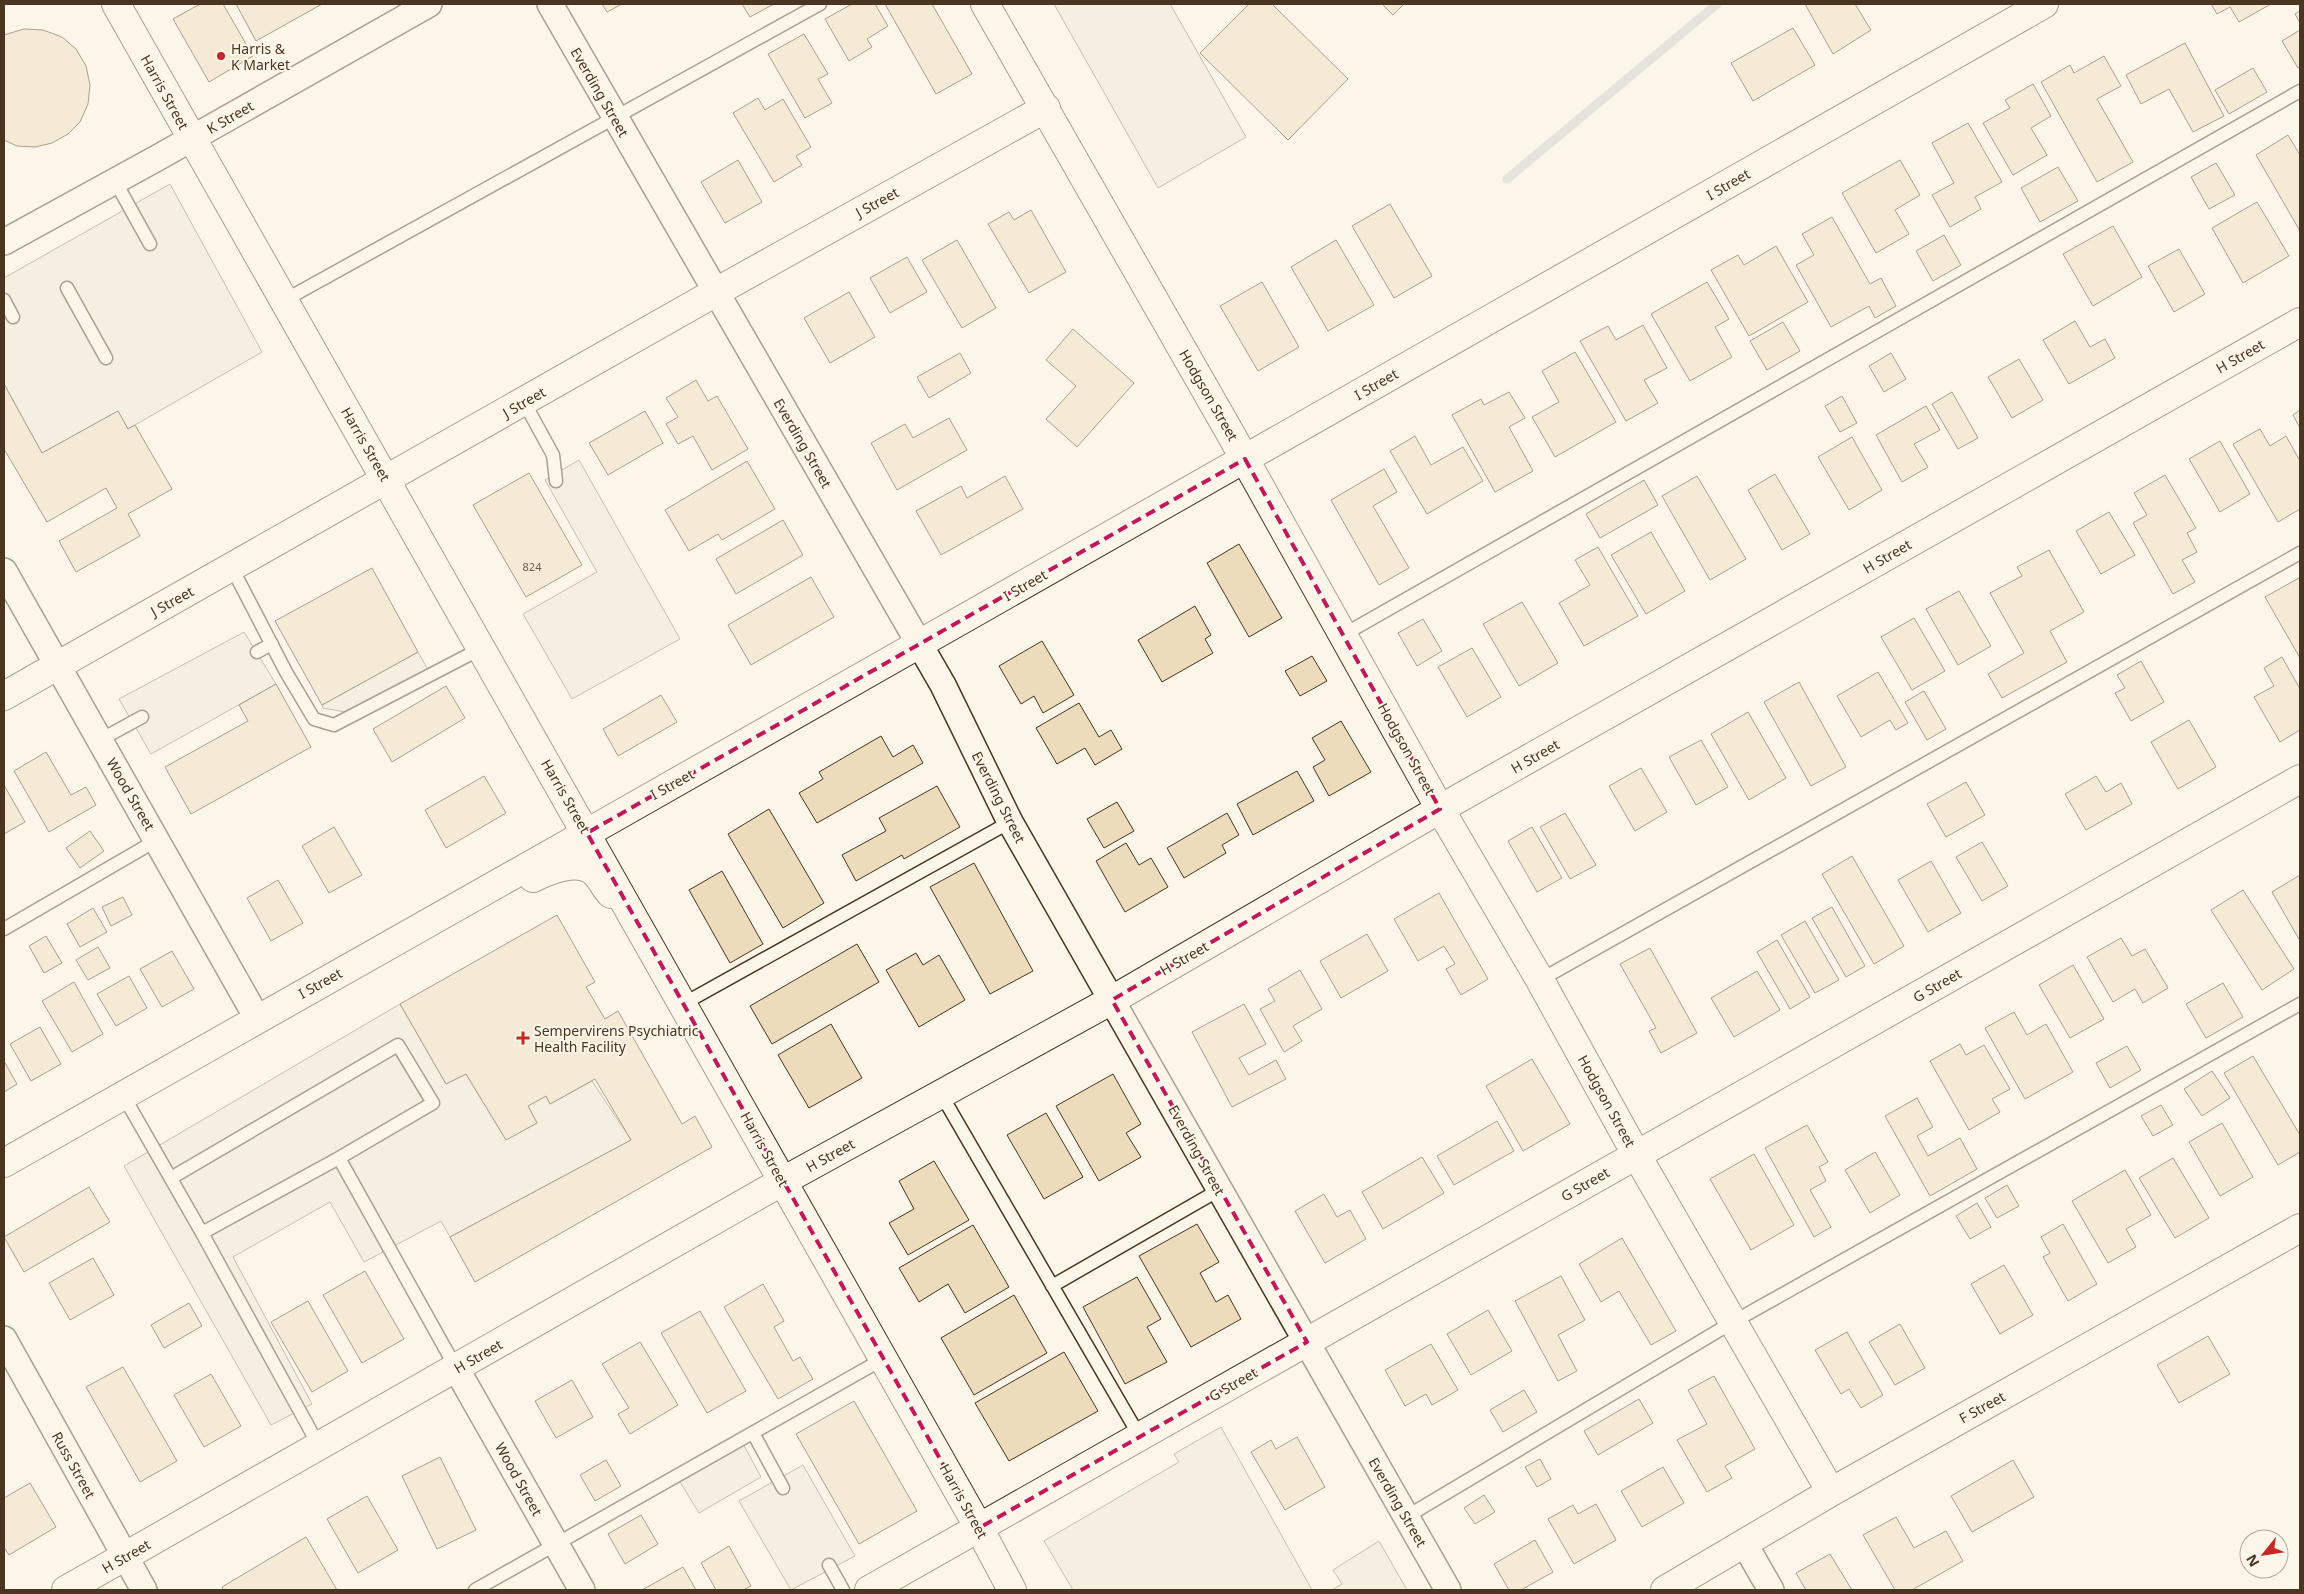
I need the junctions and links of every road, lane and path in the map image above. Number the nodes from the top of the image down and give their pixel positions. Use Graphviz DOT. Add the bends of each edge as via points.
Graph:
graph roads {
  1 [pos="116,4"];
  2 [pos="428,4"];
  3 [pos="550,4"];
  4 [pos="820,4"];
  5 [pos="985,4"];
  6 [pos="2044,4"];
  7 [pos="2300,91"];
  8 [pos="1046,108"];
  9 [pos="615,118"];
  10 [pos="192,139"];
  11 [pos="116,181"];
  12 [pos="4,242"];
  13 [pos="150,244"];
  14 [pos="67,288"];
  15 [pos="716,292"];
  16 [pos="4,300"];
  17 [pos="283,300"];
  18 [pos="13,317"];
  19 [pos="2300,322"];
  20 [pos="106,358"];
  21 [pos="524,402"];
  22 [pos="1245,459"];
  23 [pos="386,480"];
  24 [pos="556,481"];
  25 [pos="2300,553"];
  26 [pos="232,568"];
  27 [pos="4,571"];
  28 [pos="1343,635"];
  29 [pos="272,644"];
  30 [pos="919,645"];
  31 [pos="482,648"];
  32 [pos="257,652"];
  33 [pos="58,666"];
  34 [pos="4,696"];
  35 [pos="142,717"];
  36 [pos="100,740"];
  37 [pos="2300,778"];
  38 [pos="1440,809"];
  39 [pos="1010,822"];
  40 [pos="587,833"];
  41 [pos="157,840"];
  42 [pos="473,897"];
  43 [pos="630,910"];
  44 [pos="4,929"];
  45 [pos="1540,980"];
  46 [pos="1112,1000"];
  47 [pos="683,1004"];
  48 [pos="2300,1004"];
  49 [pos="257,1018"];
  50 [pos="941,1094"];
  51 [pos="123,1095"];
  52 [pos="1636,1154"];
  53 [pos="338,1158"];
  54 [pos="4,1163"];
  55 [pos="171,1178"];
  56 [pos="783,1181"];
  57 [pos="1219,1190"];
  58 [pos="2300,1228"];
  59 [pos="202,1232"];
  60 [pos="1052,1286"];
  61 [pos="1734,1322"];
  62 [pos="4,1339"];
  63 [pos="1307,1342"];
  64 [pos="883,1359"];
  65 [pos="456,1368"];
  66 [pos="753,1434"];
  67 [pos="1140,1437"];
  68 [pos="319,1446"];
  69 [pos="783,1488"];
  70 [pos="1831,1492"];
  71 [pos="1406,1517"];
  72 [pos="979,1528"];
  73 [pos="1744,1544"];
  74 [pos="556,1545"];
  75 [pos="124,1557"];
  76 [pos="830,1565"];
  77 [pos="66,1590"];
  78 [pos="144,1590"];
  79 [pos="475,1590"];
  80 [pos="582,1590"];
  81 [pos="843,1590"];
  82 [pos="869,1590"];
  83 [pos="1012,1590"];
  84 [pos="1448,1590"];
  85 [pos="1665,1590"];
  86 [pos="1771,1590"];
  1 -- 10 [label="street, Harris Street"];
  2 -- 10 [label="street, K Street"];
  3 -- 9 [label="street, Everding Street"];
  4 -- 9 [label="lane"];
  5 -- 8 [label="street, Hodgson Street"];
  6 -- 22 [label="street, I Street"];
  7 -- 28 [label="lane"];
  8 -- 15 [label="street, J Street"];
  8 -- 22 [label="street, Hodgson Street"];
  9 -- 15 [label="street, Everding Street"];
  9 -- 17 [label="lane"];
  10 -- 11 [label="street, K Street"];
  10 -- 17 [label="street, Harris Street"];
  11 -- 12 [label="street, K Street"];
  11 -- 13 [label="lane"];
  14 -- 20 [label="lane"];
  15 -- 21 [label="street, J Street"];
  15 -- 30 [label="street, Everding Street"];
  16 -- 18 [label="lane"];
  17 -- 23 [label="street, Harris Street"];
  19 -- 38 [label="street, H Street"];
  21 -- 23 [label="street, J Street"];
  21 -- 24 [label="lane" via="553,455"];
  22 -- 28 [label="street, Hodgson Street"];
  22 -- 30 [label="street, I Street"];
  23 -- 26 [label="street, J Street"];
  23 -- 31 [label="street, Harris Street"];
  25 -- 45 [label="lane"];
  26 -- 29 [label="lane"];
  26 -- 33 [label="street, J Street"];
  27 -- 33 [label="street, Wood Street"];
  28 -- 38 [label="street, Hodgson Street"];
  29 -- 31 [label="lane" via="314,719 334,725"];
  29 -- 32 [label="lane"];
  30 -- 39 [label="street, Everding Street" via="943,685"];
  30 -- 40 [label="street, I Street"];
  31 -- 40 [label="street, Harris Street"];
  33 -- 34 [label="street, J Street"];
  33 -- 36 [label="street, Wood Street"];
  35 -- 36 [label="lane"];
  36 -- 41 [label="street, Wood Street"];
  37 -- 52 [label="street, G Street"];
  38 -- 45 [label="street, Hodgson Street"];
  38 -- 46 [label="street, H Street"];
  39 -- 46 [label="street, Everding Street"];
  39 -- 47 [label="lane"];
  40 -- 42 [label="street, I Street"];
  40 -- 43 [label="street, Harris Street"];
  41 -- 44 [label="lane"];
  41 -- 49 [label="street, Wood Street"];
  42 -- 43 [label="street" via="501,895 540,874 565,866 583,867 594,872 604,887"];
  42 -- 49 [label="street, I Street"];
  43 -- 47 [label="street, Harris Street"];
  45 -- 52 [label="street, Hodgson Street"];
  46 -- 50 [label="street, H Street"];
  46 -- 57 [label="street, Everding Street"];
  47 -- 56 [label="street, Harris Street"];
  48 -- 61 [label="lane"];
  49 -- 51 [label="street, I Street"];
  50 -- 56 [label="street, H Street"];
  50 -- 60 [label="lane"];
  51 -- 54 [label="street, I Street"];
  51 -- 55 [label="lane"];
  52 -- 61 [label="street, Hodgson Street"];
  52 -- 63 [label="street, G Street"];
  53 -- 55 [label="lane" via="433,1103 398,1045"];
  53 -- 59 [label="lane"];
  53 -- 65 [label="lane"];
  55 -- 59 [label="lane"];
  56 -- 64 [label="street, Harris Street"];
  56 -- 65 [label="street, H Street"];
  57 -- 60 [label="lane"];
  57 -- 63 [label="street, Everding Street"];
  58 -- 70 [label="street, F Street"];
  59 -- 68 [label="lane"];
  60 -- 67 [label="lane"];
  61 -- 70 [label="street, Hodgson Street"];
  61 -- 71 [label="lane"];
  62 -- 75 [label="street, Russ Street"];
  63 -- 67 [label="street, G Street"];
  63 -- 71 [label="street, Everding Street"];
  64 -- 66 [label="lane"];
  64 -- 72 [label="street, Harris Street"];
  65 -- 68 [label="street, H Street"];
  65 -- 74 [label="street, Wood Street"];
  66 -- 69 [label="lane"];
  66 -- 74 [label="lane"];
  67 -- 72 [label="street, G Street"];
  68 -- 75 [label="street, H Street"];
  70 -- 73 [label="street, F Street"];
  71 -- 84 [label="street, Everding Street"];
  72 -- 82 [label="street, G Street"];
  72 -- 83 [label="street, Harris Street"];
  73 -- 85 [label="street, F Street"];
  73 -- 86 [label="street"];
  74 -- 79 [label="lane"];
  74 -- 80 [label="street, Wood Street"];
  75 -- 77 [label="street, H Street"];
  75 -- 78 [label="street, Russ Street"];
  76 -- 81 [label="lane"];
}
